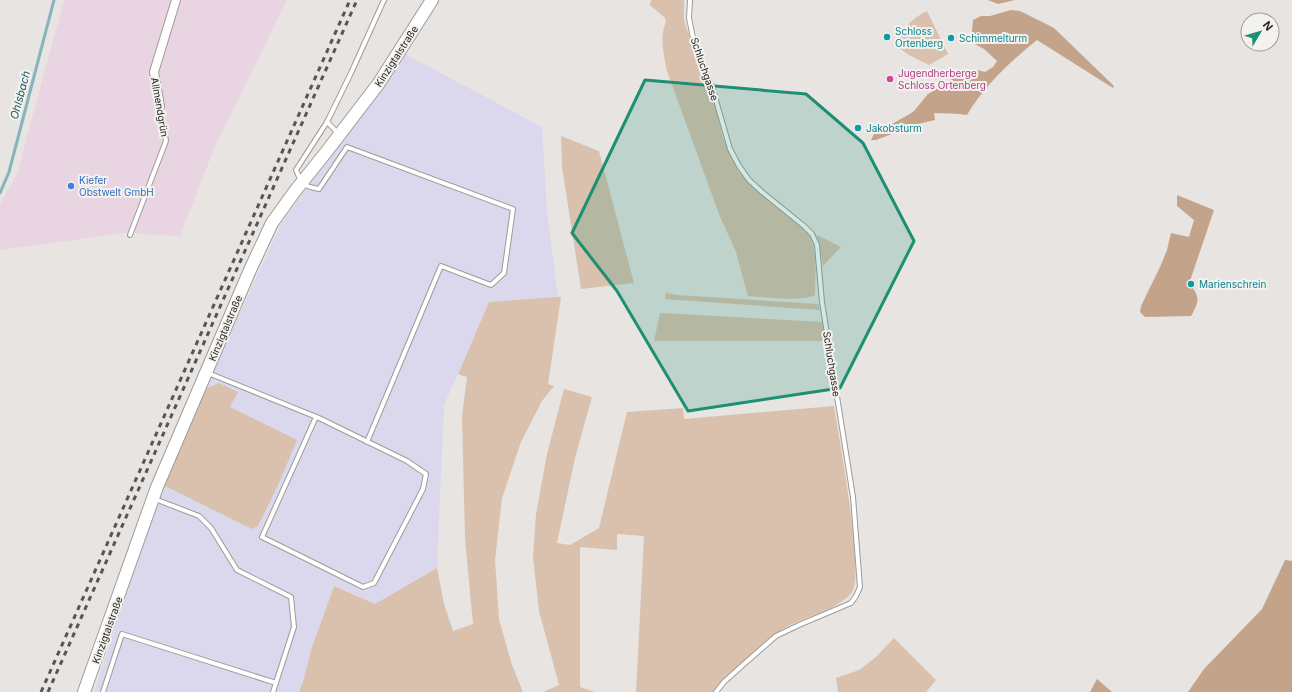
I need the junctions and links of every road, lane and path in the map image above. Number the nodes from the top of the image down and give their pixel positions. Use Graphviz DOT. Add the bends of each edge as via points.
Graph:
graph roads {
  1 [pos="176,0"];
  2 [pos="384,0"];
  3 [pos="432,0"];
  4 [pos="690,0"];
  5 [pos="160,106"];
  6 [pos="327,122"];
  7 [pos="340,134"];
  8 [pos="301,183"];
  9 [pos="130,235"];
  10 [pos="206,372"];
  11 [pos="316,417"];
  12 [pos="367,442"];
  13 [pos="153,498"];
  14 [pos="276,683"];
  15 [pos="84,692"];
  16 [pos="103,692"];
  17 [pos="273,692"];
  18 [pos="716,692"];
  1 -- 5 [label="street, Allmendgrün" via="154,72"];
  2 -- 6 [label="lane"];
  3 -- 7 [label="main road, Kinzigtalstraße" via="379,83"];
  4 -- 18 [label="lane, Schluchgasse" via="688,18 693,38 713,90 730,149 749,180 804,226 812,234 817,245 822,302 853,497 860,587 851,603 776,636"];
  5 -- 9 [label="lane, Allmendgrün" via="166,142"];
  6 -- 7 [label="lane"];
  6 -- 8 [label="lane" via="296,170"];
  7 -- 8 [label="main road, Kinzigtalstraße"];
  8 -- 10 [label="main road, Kinzigtalstraße" via="272,223"];
  8 -- 12 [label="lane" via="319,189 347,147 513,208 504,273 491,285 441,266"];
  10 -- 11 [label="lane"];
  10 -- 13 [label="main road, Kinzigtalstraße"];
  11 -- 12 [label="lane"];
  11 -- 12 [label="lane" via="262,537 362,587 374,583 423,489 426,474 407,461"];
  13 -- 14 [label="lane" via="199,516 211,528 238,570 291,597 294,627"];
  13 -- 15 [label="main road, Kinzigtalstraße"];
  14 -- 16 [label="lane" via="122,634"];
  14 -- 17 [label="lane"];
}
